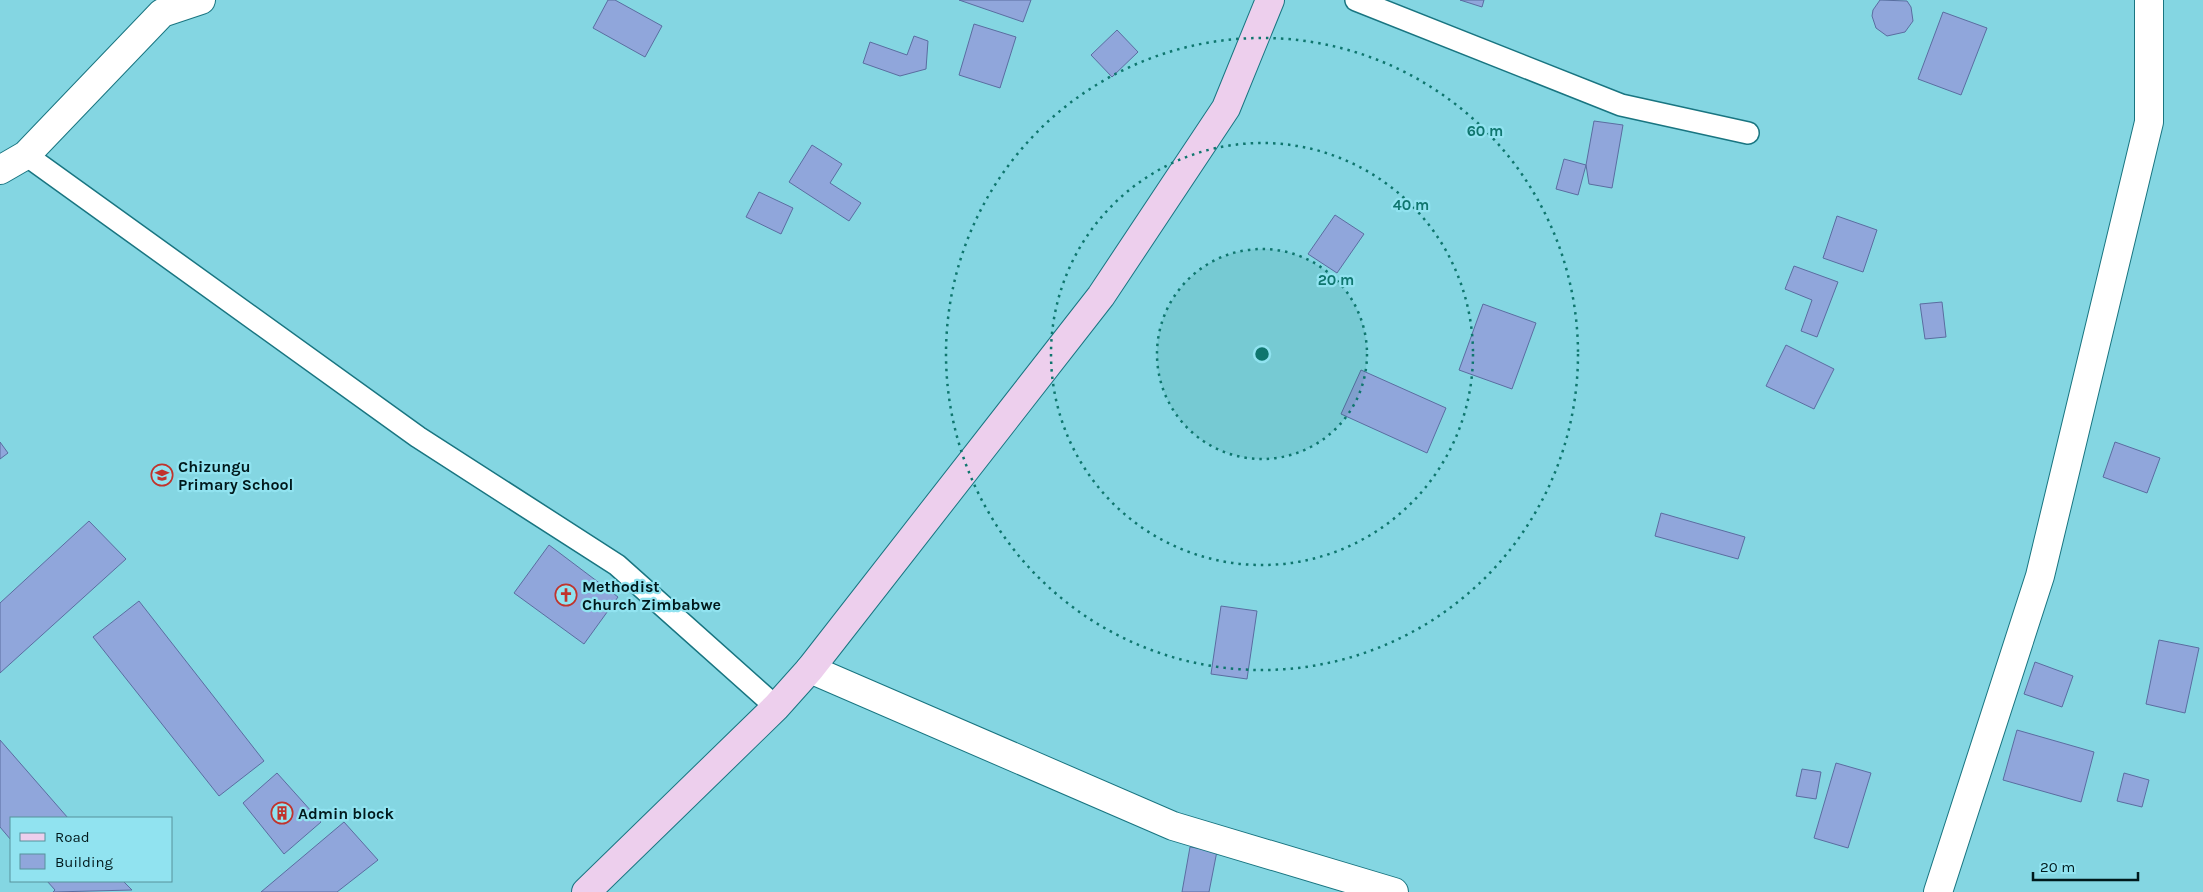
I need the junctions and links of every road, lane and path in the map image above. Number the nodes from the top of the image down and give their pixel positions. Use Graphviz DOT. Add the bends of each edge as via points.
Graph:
graph roads {
  1 [pos="201,0"];
  2 [pos="1270,0"];
  3 [pos="1356,0"];
  4 [pos="2149,0"];
  5 [pos="1748,133"];
  6 [pos="26,155"];
  7 [pos="0,170"];
  8 [pos="810,669"];
  9 [pos="776,707"];
  10 [pos="586,892"];
  11 [pos="1394,892"];
  12 [pos="1938,892"];
  1 -- 6 [label="street" via="162,13"];
  2 -- 8 [label="street" via="1226,108 1101,296"];
  3 -- 5 [label="lane" via="1622,105"];
  4 -- 12 [label="street" via="2149,122 2040,576"];
  6 -- 7 [label="street"];
  6 -- 9 [label="lane" via="418,437 617,565"];
  8 -- 9 [label="street"];
  8 -- 11 [label="street" via="1173,826"];
  9 -- 10 [label="street"];
}
